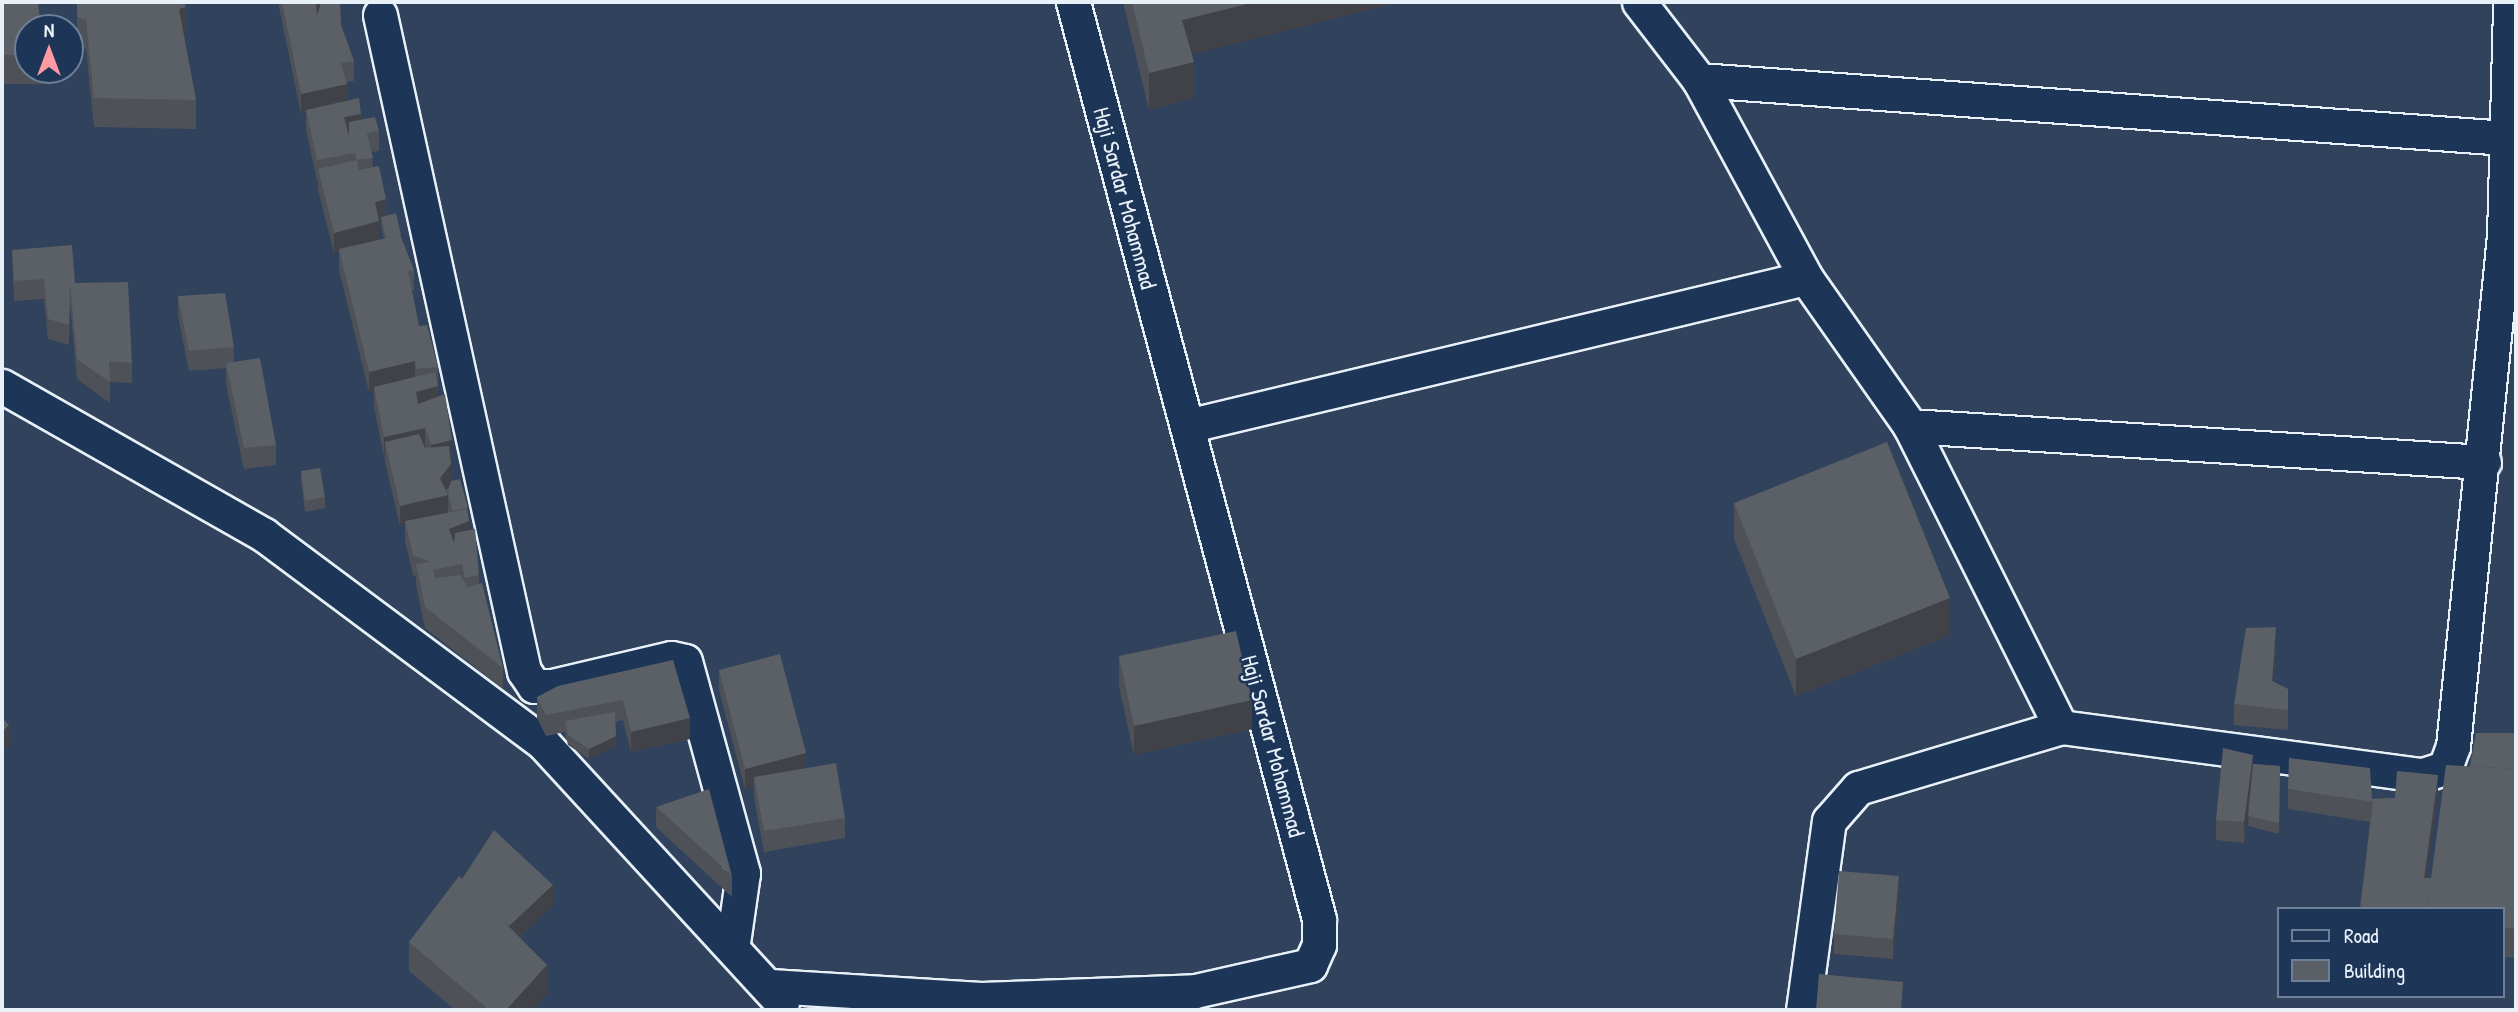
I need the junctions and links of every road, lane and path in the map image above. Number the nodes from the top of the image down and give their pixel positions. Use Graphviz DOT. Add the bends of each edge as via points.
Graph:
graph roads {
  1 [pos="1073,2"];
  2 [pos="1639,2"];
  3 [pos="2510,2"];
  4 [pos="380,15"];
  5 [pos="1699,80"];
  6 [pos="2507,138"];
  7 [pos="1806,278"];
  8 [pos="2,386"];
  9 [pos="1186,426"];
  10 [pos="1910,426"];
  11 [pos="2484,462"];
  12 [pos="2061,727"];
  13 [pos="733,942"];
  14 [pos="779,998"];
  15 [pos="1803,1010"];
  1 -- 9 [label="street, Haji Sardar Mohammad"];
  2 -- 5 [label="street"];
  3 -- 6 [label="street"];
  4 -- 13 [label="street" via="524,671 534,685 552,686 671,658 685,661 743,873"];
  5 -- 6 [label="street"];
  5 -- 7 [label="street"];
  6 -- 11 [label="street"];
  7 -- 9 [label="street"];
  7 -- 10 [label="street"];
  8 -- 13 [label="street" via="264,535 532,735"];
  9 -- 14 [label="street, Haji Sardar Mohammad" via="1320,919 1310,965 1168,992 981,999"];
  10 -- 11 [label="street"];
  10 -- 12 [label="street"];
  11 -- 12 [label="street" via="2453,746 2445,768 2423,775"];
  12 -- 15 [label="street" via="1858,788 1829,821"];
  13 -- 14 [label="street"];
}
